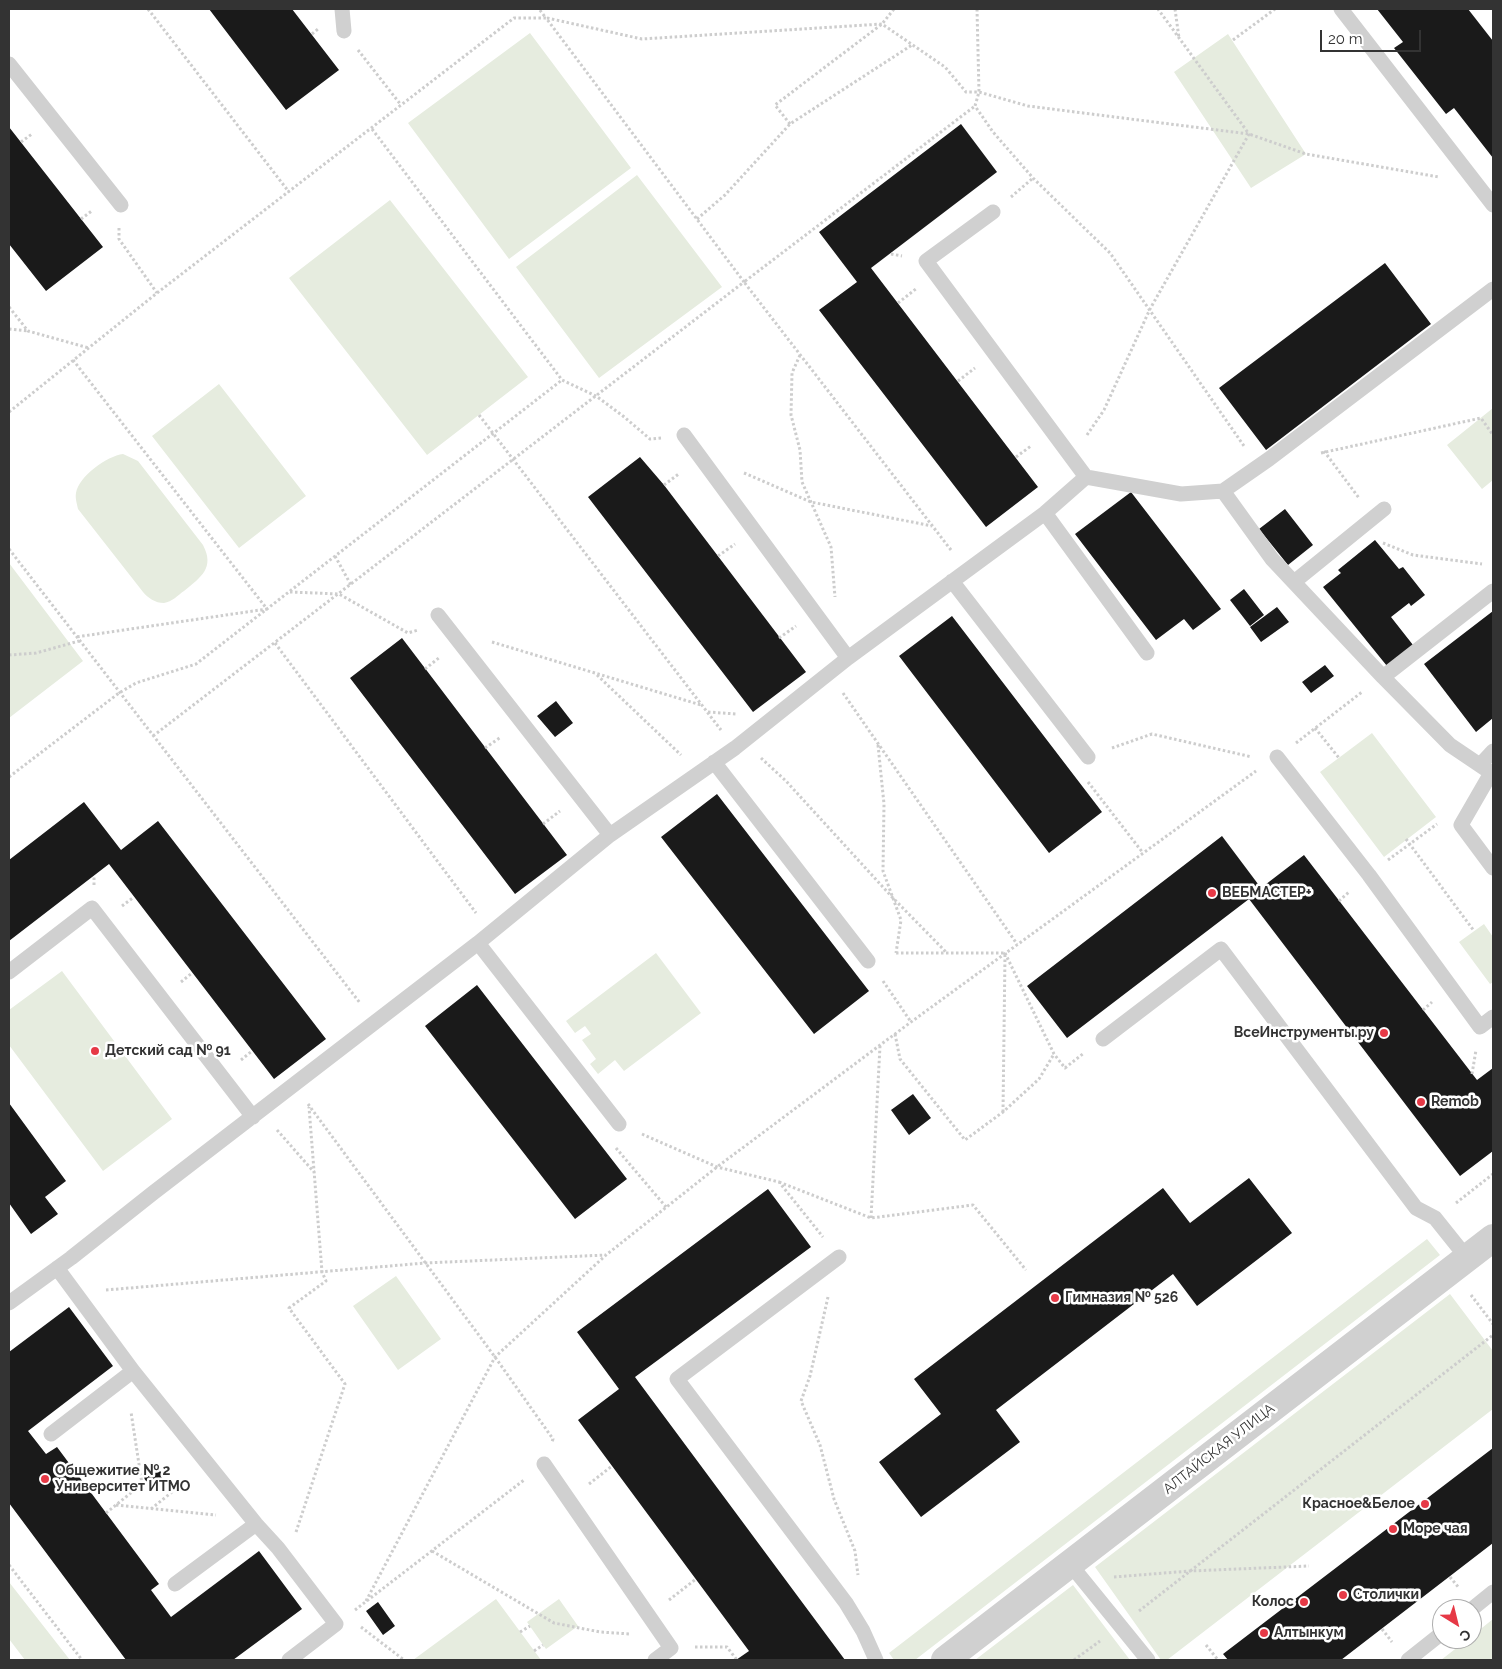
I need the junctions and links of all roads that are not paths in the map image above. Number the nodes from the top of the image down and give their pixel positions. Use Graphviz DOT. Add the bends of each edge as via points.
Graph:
graph roads {
  1 [pos="342,9"];
  2 [pos="1341,9"];
  3 [pos="344,31"];
  4 [pos="9,64"];
  5 [pos="121,205"];
  6 [pos="1493,205"];
  7 [pos="993,212"];
  8 [pos="1493,289"];
  9 [pos="684,435"];
  10 [pos="1086,477"];
  11 [pos="1223,491"];
  12 [pos="1045,513"];
  13 [pos="1374,517"];
  14 [pos="952,581"];
  15 [pos="1294,582"];
  16 [pos="1493,591"];
  17 [pos="444,623"];
  18 [pos="1147,653"];
  19 [pos="848,658"];
  20 [pos="1383,676"];
  21 [pos="1493,751"];
  22 [pos="1088,757"];
  23 [pos="1272,760"];
  24 [pos="714,762"];
  25 [pos="1488,770"];
  26 [pos="610,835"];
  27 [pos="1493,868"];
  28 [pos="478,943"];
  29 [pos="865,957"];
  30 [pos="9,972"];
  31 [pos="1493,1017"];
  32 [pos="1102,1039"];
  33 [pos="253,1117"];
  34 [pos="619,1124"];
  35 [pos="1493,1238"];
  36 [pos="839,1257"];
  37 [pos="1466,1258"];
  38 [pos="57,1268"];
  39 [pos="9,1303"];
  40 [pos="133,1371"];
  41 [pos="51,1434"];
  42 [pos="544,1464"];
  43 [pos="256,1524"];
  44 [pos="1077,1572"];
  45 [pos="176,1584"];
  46 [pos="1493,1592"];
  47 [pos="1482,1601"];
  48 [pos="1432,1641"];
  49 [pos="289,1660"];
  50 [pos="656,1660"];
  51 [pos="876,1660"];
  52 [pos="945,1660"];
  53 [pos="1148,1660"];
  54 [pos="1408,1660"];
  1 -- 3 [label="lane"];
  2 -- 6 [label="lane"];
  4 -- 5 [label="lane"];
  7 -- 10 [label="lane" via="926,261"];
  8 -- 11 [label="lane"];
  9 -- 19 [label="lane"];
  10 -- 11 [label="lane" via="1181,494"];
  10 -- 12 [label="lane"];
  11 -- 15 [label="lane" via="1272,559"];
  12 -- 14 [label="lane"];
  12 -- 18 [label="lane"];
  13 -- 15 [label="lane"];
  14 -- 19 [label="lane"];
  14 -- 22 [label="lane"];
  15 -- 20 [label="lane"];
  16 -- 20 [label="lane"];
  17 -- 26 [label="lane"];
  19 -- 24 [label="lane"];
  20 -- 25 [label="lane" via="1450,745"];
  21 -- 25 [label="lane"];
  23 -- 31 [label="lane" via="1369,875 1480,1027"];
  24 -- 26 [label="lane"];
  24 -- 29 [label="lane"];
  25 -- 27 [label="lane" via="1460,825"];
  26 -- 28 [label="lane"];
  28 -- 33 [label="lane"];
  28 -- 34 [label="lane"];
  30 -- 33 [label="lane" via="92,908"];
  32 -- 37 [label="lane" via="1221,949 1416,1208 1435,1218"];
  33 -- 38 [label="lane"];
  35 -- 37 [label="street, АЛТАЙСКАЯ УЛИЦА"];
  36 -- 51 [label="lane" via="678,1379 846,1603"];
  37 -- 44 [label="street, АЛТАЙСКАЯ УЛИЦА"];
  38 -- 39 [label="lane"];
  38 -- 40 [label="lane"];
  40 -- 41 [label="lane"];
  40 -- 43 [label="lane"];
  42 -- 50 [label="lane" via="667,1642"];
  43 -- 45 [label="lane"];
  43 -- 49 [label="lane" via="342,1620"];
  44 -- 52 [label="street, АЛТАЙСКАЯ УЛИЦА"];
  44 -- 53 [label="lane"];
  46 -- 47 [label="lane"];
  48 -- 54 [label="lane"];
}
